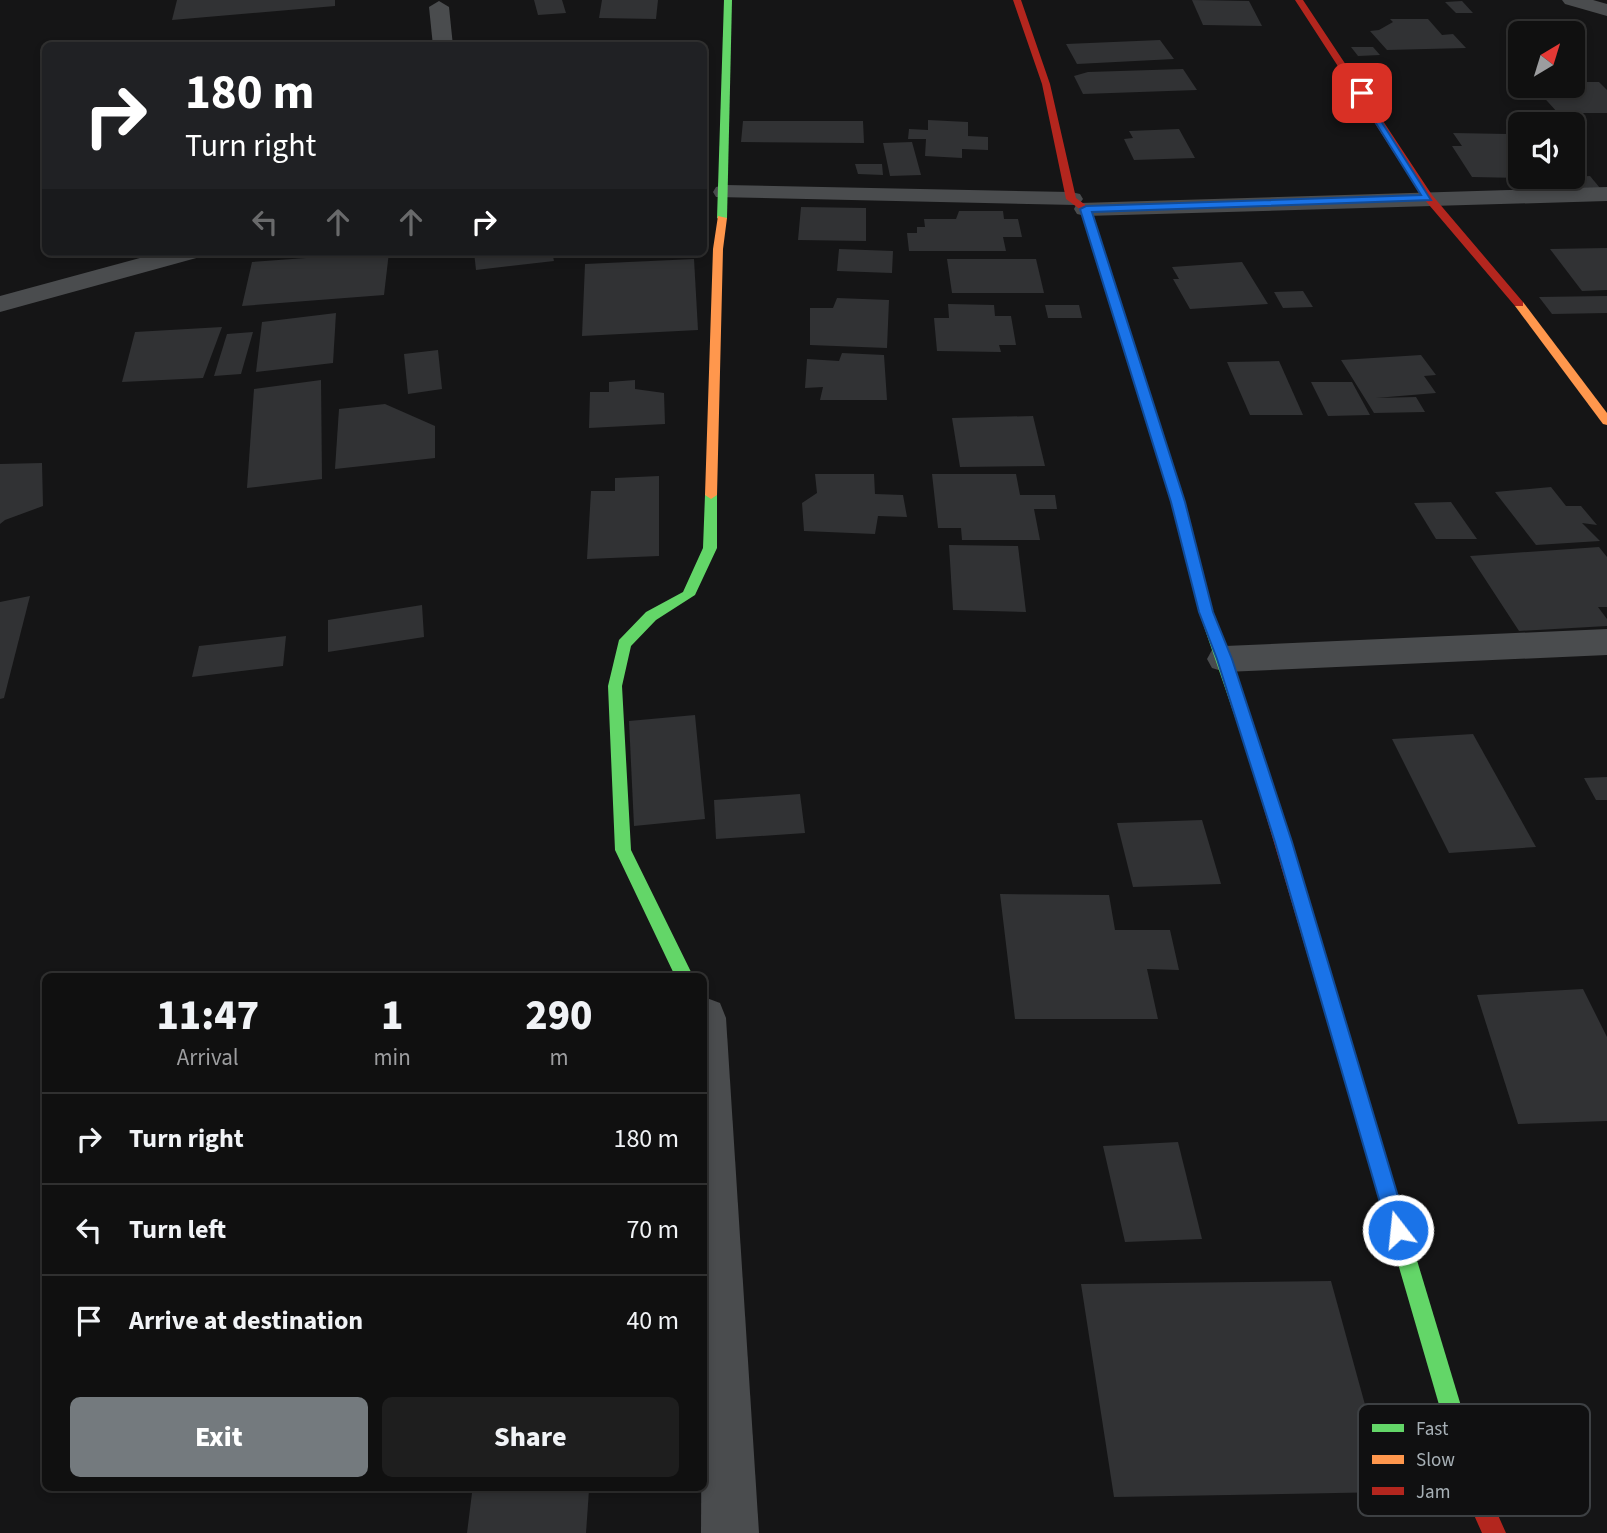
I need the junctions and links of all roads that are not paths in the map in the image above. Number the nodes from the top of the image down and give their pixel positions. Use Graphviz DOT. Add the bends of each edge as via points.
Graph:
graph roads {
  1 [pos="728,0"];
  2 [pos="1017,0"];
  3 [pos="1299,0"];
  4 [pos="1572,0"];
  5 [pos="439,7"];
  6 [pos="1607,10"];
  7 [pos="443,42"];
  8 [pos="725,192"];
  9 [pos="1607,194"];
  10 [pos="1427,197"];
  11 [pos="1078,204"];
  12 [pos="176,256"];
  13 [pos="0,304"];
  14 [pos="1607,421"];
  15 [pos="1607,642"];
  16 [pos="1225,659"];
  17 [pos="683,973"];
  18 [pos="707,1077"];
  19 [pos="1449,1404"];
  20 [pos="1486,1516"];
  21 [pos="730,1533"];
  22 [pos="1494,1533"];
  1 -- 8 [label="street"];
  2 -- 11 [label="street" via="1046,84"];
  3 -- 10 [label="street"];
  4 -- 6 [label="street"];
  5 -- 7 [label="street"];
  8 -- 11 [label="street"];
  8 -- 17 [label="street" via="718,249 710,548 688,595 651,616 624,644 615,686 623,850"];
  9 -- 10 [label="street"];
  10 -- 11 [label="street"];
  10 -- 14 [label="street" via="1528,315"];
  11 -- 16 [label="street" via="1178,502 1206,612"];
  12 -- 13 [label="street"];
  15 -- 16 [label="street"];
  16 -- 19 [label="street"];
  18 -- 21 [label="street"];
  20 -- 22 [label="street"];
}
